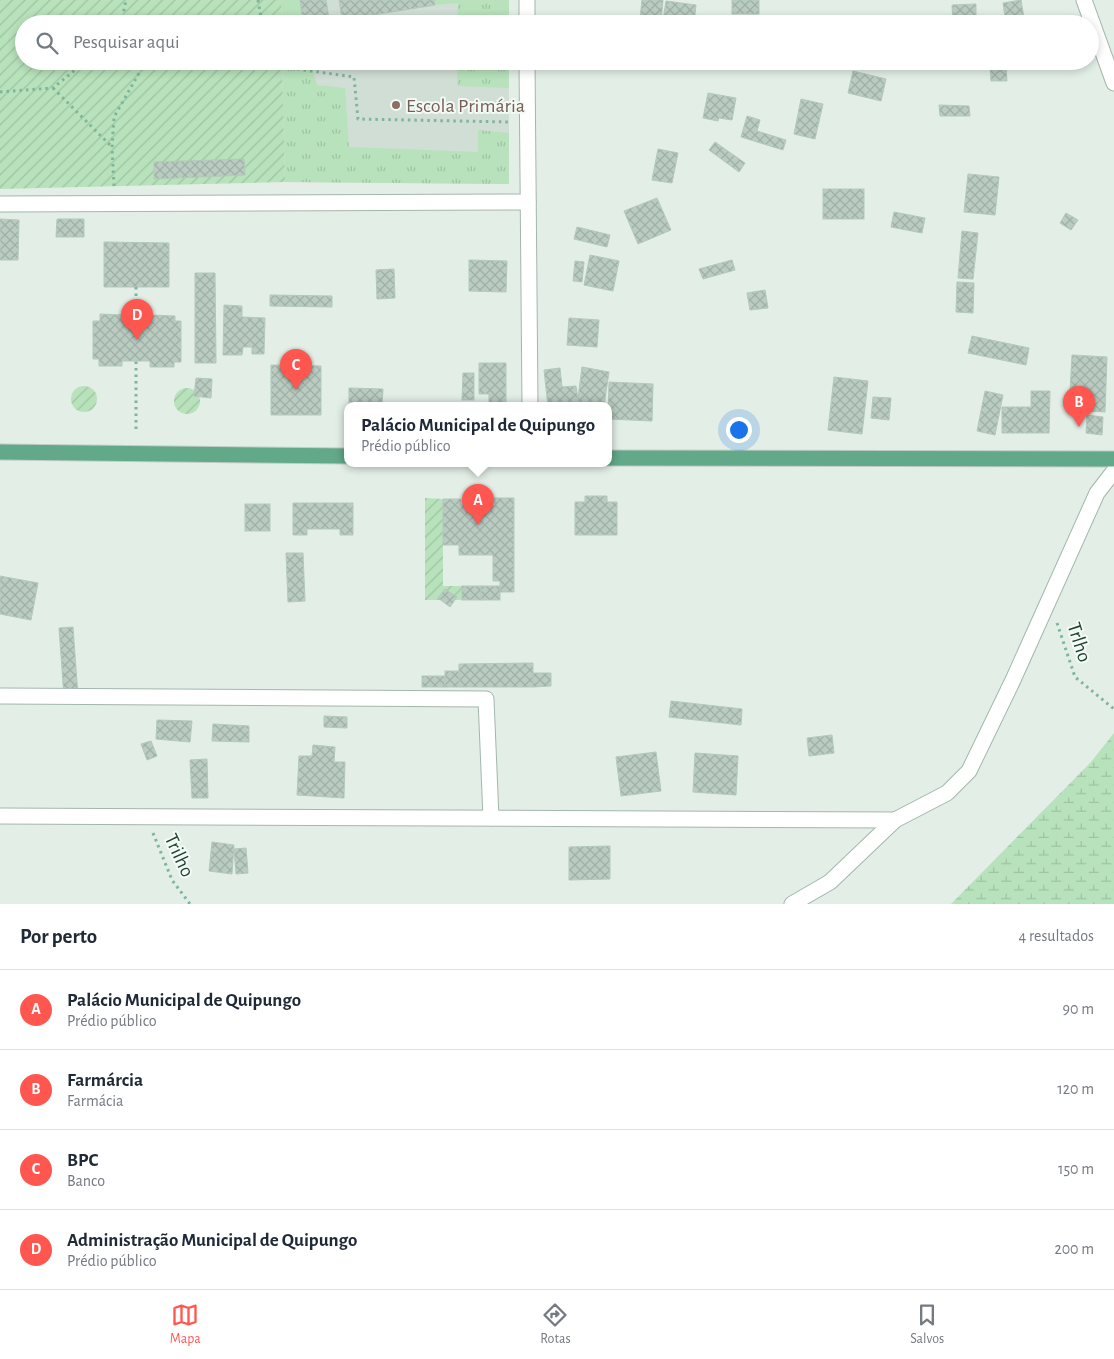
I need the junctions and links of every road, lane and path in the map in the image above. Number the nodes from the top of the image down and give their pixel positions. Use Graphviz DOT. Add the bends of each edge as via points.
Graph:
graph roads {
  1 [pos="126,0"];
  2 [pos="258,0"];
  3 [pos="527,0"];
  4 [pos="1084,0"];
  5 [pos="123,15"];
  6 [pos="260,15"];
  7 [pos="527,15"];
  8 [pos="1089,15"];
  9 [pos="1099,42"];
  10 [pos="75,70"];
  11 [pos="141,70"];
  12 [pos="301,70"];
  13 [pos="527,70"];
  14 [pos="1114,83"];
  15 [pos="53,88"];
  16 [pos="0,92"];
  17 [pos="509,122"];
  18 [pos="112,148"];
  19 [pos="114,186"];
  20 [pos="528,202"];
  21 [pos="0,204"];
  22 [pos="136,287"];
  23 [pos="136,320"];
  24 [pos="136,361"];
  25 [pos="530,402"];
  26 [pos="136,429"];
  27 [pos="0,452"];
  28 [pos="344,456"];
  29 [pos="612,458"];
  30 [pos="1114,459"];
  31 [pos="1114,471"];
  32 [pos="1049,598"];
  33 [pos="0,696"];
  34 [pos="1114,709"];
  35 [pos="0,816"];
  36 [pos="146,816"];
  37 [pos="491,818"];
  38 [pos="895,820"];
  39 [pos="190,904"];
  40 [pos="792,904"];
  1 -- 5 [label="path"];
  2 -- 6 [label="path"];
  3 -- 7 [label="street"];
  4 -- 8 [label="street"];
  9 -- 14 [label="street"];
  10 -- 15 [label="path"];
  11 -- 18 [label="path" via="114,117"];
  12 -- 17 [label="path" via="354,77 358,119"];
  13 -- 20 [label="street"];
  15 -- 16 [label="path"];
  15 -- 18 [label="path"];
  18 -- 19 [label="path"];
  20 -- 21 [label="street"];
  20 -- 25 [label="street"];
  22 -- 23 [label="path"];
  24 -- 26 [label="path"];
  27 -- 28 [label="main road"];
  29 -- 30 [label="main road"];
  31 -- 32 [label="street" via="1097,492"];
  32 -- 34 [label="path, Trlho" via="1075,677"];
  32 -- 38 [label="street" via="969,771 947,793"];
  33 -- 37 [label="street" via="486,699"];
  35 -- 36 [label="street"];
  36 -- 37 [label="street"];
  36 -- 39 [label="path, Trilho" via="172,880"];
  37 -- 38 [label="street"];
  38 -- 40 [label="street" via="830,882"];
}
